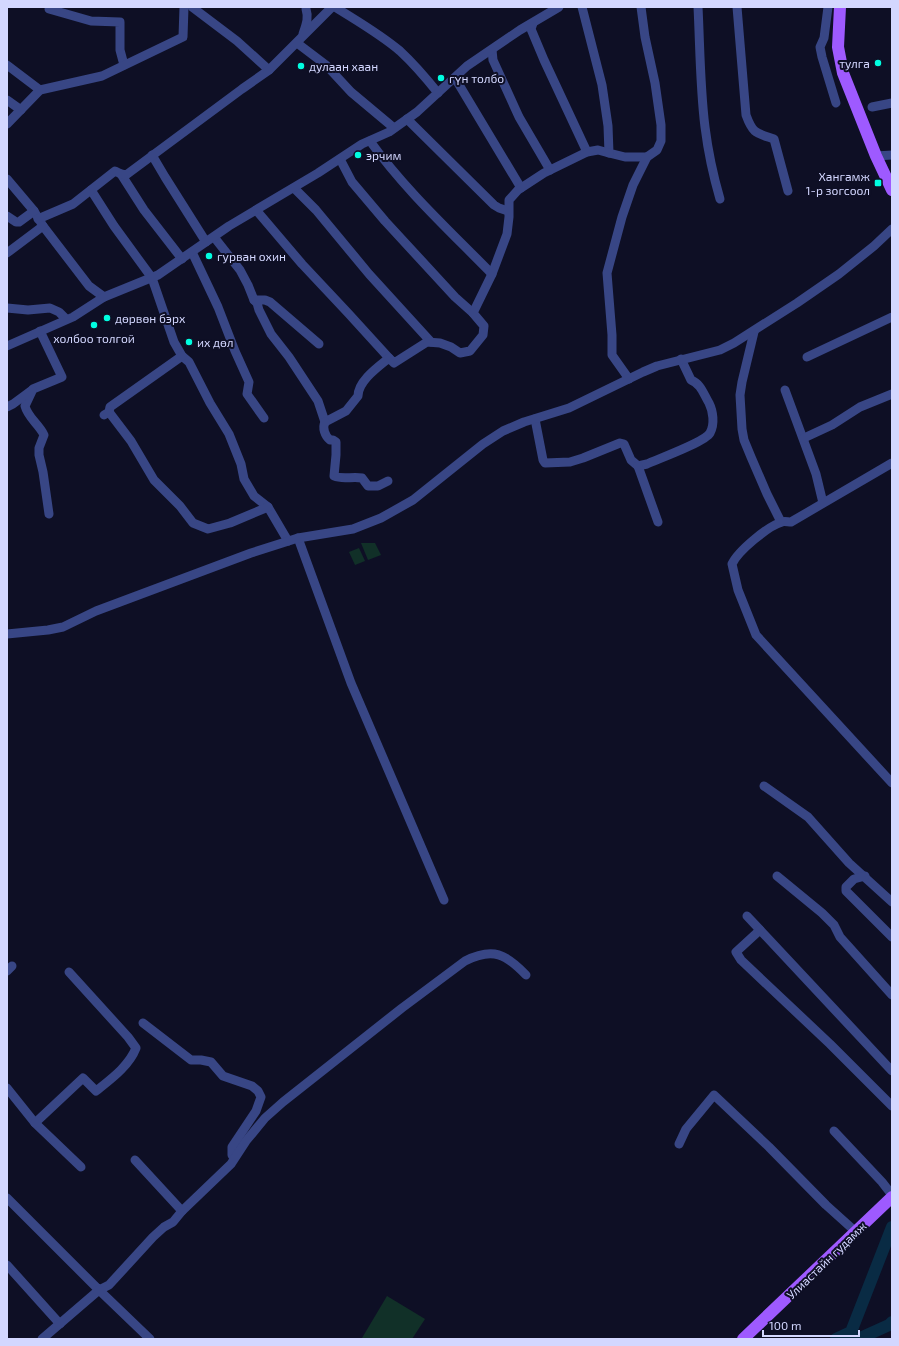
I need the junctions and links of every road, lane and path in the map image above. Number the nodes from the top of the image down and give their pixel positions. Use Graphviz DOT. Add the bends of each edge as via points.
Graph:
graph roads {
  1 [pos="184,7"];
  2 [pos="192,7"];
  3 [pos="332,7"];
  4 [pos="336,7"];
  5 [pos="559,7"];
  6 [pos="582,7"];
  7 [pos="641,7"];
  8 [pos="698,7"];
  9 [pos="737,7"];
  10 [pos="828,7"];
  11 [pos="840,7"];
  12 [pos="306,8"];
  13 [pos="49,9"];
  14 [pos="317,23"];
  15 [pos="533,23"];
  16 [pos="299,40"];
  17 [pos="492,50"];
  18 [pos="7,65"];
  19 [pos="124,66"];
  20 [pos="269,70"];
  21 [pos="455,78"];
  22 [pos="40,90"];
  23 [pos="438,93"];
  24 [pos="7,100"];
  25 [pos="836,102"];
  26 [pos="892,103"];
  27 [pos="872,107"];
  28 [pos="21,110"];
  29 [pos="407,120"];
  30 [pos="7,124"];
  31 [pos="394,128"];
  32 [pos="370,141"];
  33 [pos="587,152"];
  34 [pos="609,152"];
  35 [pos="152,155"];
  36 [pos="892,155"];
  37 [pos="876,156"];
  38 [pos="647,158"];
  39 [pos="340,159"];
  40 [pos="550,170"];
  41 [pos="121,174"];
  42 [pos="7,179"];
  43 [pos="13,187"];
  44 [pos="294,188"];
  45 [pos="521,188"];
  46 [pos="91,190"];
  47 [pos="892,190"];
  48 [pos="788,191"];
  49 [pos="7,194"];
  50 [pos="720,199"];
  51 [pos="256,210"];
  52 [pos="508,211"];
  53 [pos="7,216"];
  54 [pos="38,219"];
  55 [pos="892,229"];
  56 [pos="210,240"];
  57 [pos="192,252"];
  58 [pos="7,253"];
  59 [pos="182,259"];
  60 [pos="492,274"];
  61 [pos="152,278"];
  62 [pos="104,296"];
  63 [pos="254,300"];
  64 [pos="7,308"];
  65 [pos="473,313"];
  66 [pos="892,317"];
  67 [pos="66,319"];
  68 [pos="40,330"];
  69 [pos="754,332"];
  70 [pos="431,342"];
  71 [pos="318,344"];
  72 [pos="7,346"];
  73 [pos="182,356"];
  74 [pos="807,357"];
  75 [pos="389,358"];
  76 [pos="681,359"];
  77 [pos="629,379"];
  78 [pos="33,389"];
  79 [pos="785,390"];
  80 [pos="892,394"];
  81 [pos="7,407"];
  82 [pos="264,418"];
  83 [pos="535,419"];
  84 [pos="325,422"];
  85 [pos="804,438"];
  86 [pos="892,463"];
  87 [pos="638,466"];
  88 [pos="388,481"];
  89 [pos="823,503"];
  90 [pos="268,507"];
  91 [pos="49,514"];
  92 [pos="658,522"];
  93 [pos="781,522"];
  94 [pos="298,538"];
  95 [pos="288,541"];
  96 [pos="7,634"];
  97 [pos="892,783"];
  98 [pos="764,786"];
  99 [pos="777,876"];
  100 [pos="865,876"];
  101 [pos="444,900"];
  102 [pos="892,902"];
  103 [pos="747,916"];
  104 [pos="760,930"];
  105 [pos="892,937"];
  106 [pos="69,972"];
  107 [pos="526,975"];
  108 [pos="892,995"];
  109 [pos="144,1023"];
  110 [pos="892,1071"];
  111 [pos="7,1088"];
  112 [pos="892,1106"];
  113 [pos="35,1123"];
  114 [pos="834,1131"];
  115 [pos="678,1144"];
  116 [pos="234,1158"];
  117 [pos="135,1160"];
  118 [pos="81,1167"];
  119 [pos="892,1196"];
  120 [pos="7,1198"];
  121 [pos="182,1211"];
  122 [pos="856,1232"];
  123 [pos="7,1265"];
  124 [pos="99,1290"];
  125 [pos="60,1324"];
  126 [pos="42,1339"];
  127 [pos="150,1339"];
  128 [pos="743,1339"];
  1 -- 19 [label="street" via="183,37"];
  2 -- 20 [label="street" via="237,41"];
  3 -- 14 [label="street"];
  4 -- 23 [label="street" via="401,52"];
  5 -- 15 [label="street"];
  6 -- 34 [label="street" via="602,85"];
  7 -- 38 [label="street" via="661,130 660,146"];
  8 -- 50 [label="street" via="705,127"];
  9 -- 48 [label="street" via="746,115 750,126 756,132 774,139"];
  10 -- 25 [label="street" via="824,38 820,47"];
  11 -- 37 [label="main road" via="840,61"];
  12 -- 14 [label="street"];
  12 -- 16 [label="street" via="307,23"];
  13 -- 19 [label="street" via="91,21 120,22 120,50"];
  14 -- 16 [label="street"];
  15 -- 17 [label="street"];
  15 -- 33 [label="street" via="531,29"];
  16 -- 20 [label="street"];
  16 -- 31 [label="street" via="351,92"];
  17 -- 21 [label="street" via="467,66"];
  17 -- 40 [label="street" via="493,60 520,117"];
  18 -- 22 [label="street"];
  19 -- 22 [label="street" via="102,76"];
  20 -- 35 [label="street"];
  21 -- 23 [label="street"];
  21 -- 45 [label="street"];
  22 -- 28 [label="street"];
  23 -- 29 [label="street"];
  24 -- 28 [label="street"];
  26 -- 27 [label="street"];
  28 -- 30 [label="street"];
  29 -- 31 [label="street"];
  29 -- 52 [label="street" via="494,205"];
  31 -- 32 [label="street"];
  32 -- 39 [label="street"];
  32 -- 60 [label="street" via="400,179"];
  33 -- 34 [label="street"];
  33 -- 40 [label="street"];
  34 -- 38 [label="street" via="625,157"];
  35 -- 41 [label="street" via="126,175"];
  35 -- 56 [label="street" via="165,178"];
  36 -- 37 [label="street"];
  37 -- 47 [label="main road"];
  38 -- 77 [label="street" via="627,202 607,273 612,355"];
  39 -- 44 [label="street"];
  39 -- 65 [label="street" via="352,182 385,221"];
  40 -- 45 [label="street"];
  41 -- 46 [label="street" via="115,171"];
  41 -- 59 [label="street" via="144,210"];
  42 -- 43 [label="street"];
  43 -- 49 [label="street"];
  43 -- 54 [label="street"];
  44 -- 51 [label="street"];
  44 -- 70 [label="street"];
  45 -- 52 [label="street" via="509,200"];
  46 -- 54 [label="street" via="73,204"];
  46 -- 61 [label="street"];
  51 -- 56 [label="street"];
  51 -- 75 [label="street"];
  52 -- 60 [label="street" via="507,234"];
  53 -- 54 [label="street" via="16,222"];
  54 -- 58 [label="street"];
  54 -- 62 [label="street" via="89,286"];
  55 -- 69 [label="street" via="839,274"];
  56 -- 57 [label="street"];
  56 -- 63 [label="street" via="240,270"];
  57 -- 59 [label="street"];
  57 -- 82 [label="street" via="249,382 247,394"];
  59 -- 61 [label="street"];
  60 -- 65 [label="street"];
  61 -- 62 [label="street"];
  61 -- 73 [label="street" via="174,342"];
  62 -- 67 [label="street"];
  63 -- 71 [label="street" via="270,302"];
  63 -- 84 [label="street" via="258,303 271,334 318,401"];
  64 -- 67 [label="street" via="50,308"];
  65 -- 70 [label="street" via="484,326 483,335 470,351 460,353 451,347"];
  66 -- 74 [label="street"];
  67 -- 68 [label="street"];
  68 -- 72 [label="street"];
  68 -- 78 [label="street" via="62,377"];
  69 -- 76 [label="street" via="720,350"];
  69 -- 93 [label="street" via="740,395 742,429 751,457"];
  70 -- 75 [label="street" via="394,363"];
  73 -- 90 [label="street" via="189,362 229,434 244,479 254,496"];
  73 -- 90 [label="street" via="110,408 107,413 131,441 154,480 193,523 208,529"];
  75 -- 84 [label="street" via="364,380 358,396 346,411"];
  76 -- 77 [label="street" via="657,366"];
  76 -- 87 [label="street" via="690,380 698,383 712,410 710,434 702,440"];
  77 -- 83 [label="street" via="575,406"];
  78 -- 81 [label="street"];
  78 -- 91 [label="street" via="25,406 27,414 44,435 39,455"];
  79 -- 85 [label="street"];
  80 -- 85 [label="street" via="860,407"];
  83 -- 87 [label="street" via="542,460 545,463 570,462 620,443 624,444 631,460"];
  83 -- 94 [label="street" via="513,426 493,437 414,500 396,510 353,529"];
  84 -- 88 [label="street" via="327,438 336,442 334,476 362,478 368,486 378,486"];
  85 -- 89 [label="street"];
  86 -- 89 [label="street"];
  87 -- 92 [label="street"];
  89 -- 93 [label="street" via="791,522"];
  90 -- 95 [label="street"];
  93 -- 97 [label="street" via="762,533 739,553 732,564 738,590 753,628 756,635"];
  94 -- 95 [label="street"];
  94 -- 101 [label="street" via="351,683"];
  95 -- 96 [label="street" via="96,611 63,627"];
  98 -- 100 [label="street" via="808,817 849,863"];
  99 -- 108 [label="street" via="834,925 840,937"];
  100 -- 102 [label="street"];
  100 -- 105 [label="street" via="854,879 846,887 846,891"];
  103 -- 104 [label="street"];
  104 -- 110 [label="street"];
  104 -- 112 [label="street" via="736,952 741,960"];
  106 -- 113 [label="street" via="136,1048 117,1074 96,1091 83,1078"];
  107 -- 116 [label="street" via="513,962 499,955 488,953 465,961 283,1102 260,1124"];
  109 -- 116 [label="street" via="191,1060 211,1062 223,1076 252,1086 258,1091 260,1097 256,1111 232,1146"];
  111 -- 113 [label="street"];
  113 -- 118 [label="street"];
  114 -- 119 [label="street"];
  115 -- 122 [label="street" via="686,1129 714,1095"];
  116 -- 121 [label="street" via="231,1164"];
  117 -- 121 [label="street"];
  119 -- 122 [label="main road, Улиастайн гудамж"];
  120 -- 124 [label="street"];
  121 -- 124 [label="street" via="173,1222 153,1237 110,1285"];
  122 -- 128 [label="main road, Улиастайн гудамж"];
  123 -- 125 [label="street"];
  124 -- 125 [label="street"];
  124 -- 127 [label="street"];
  125 -- 126 [label="street"];
}
